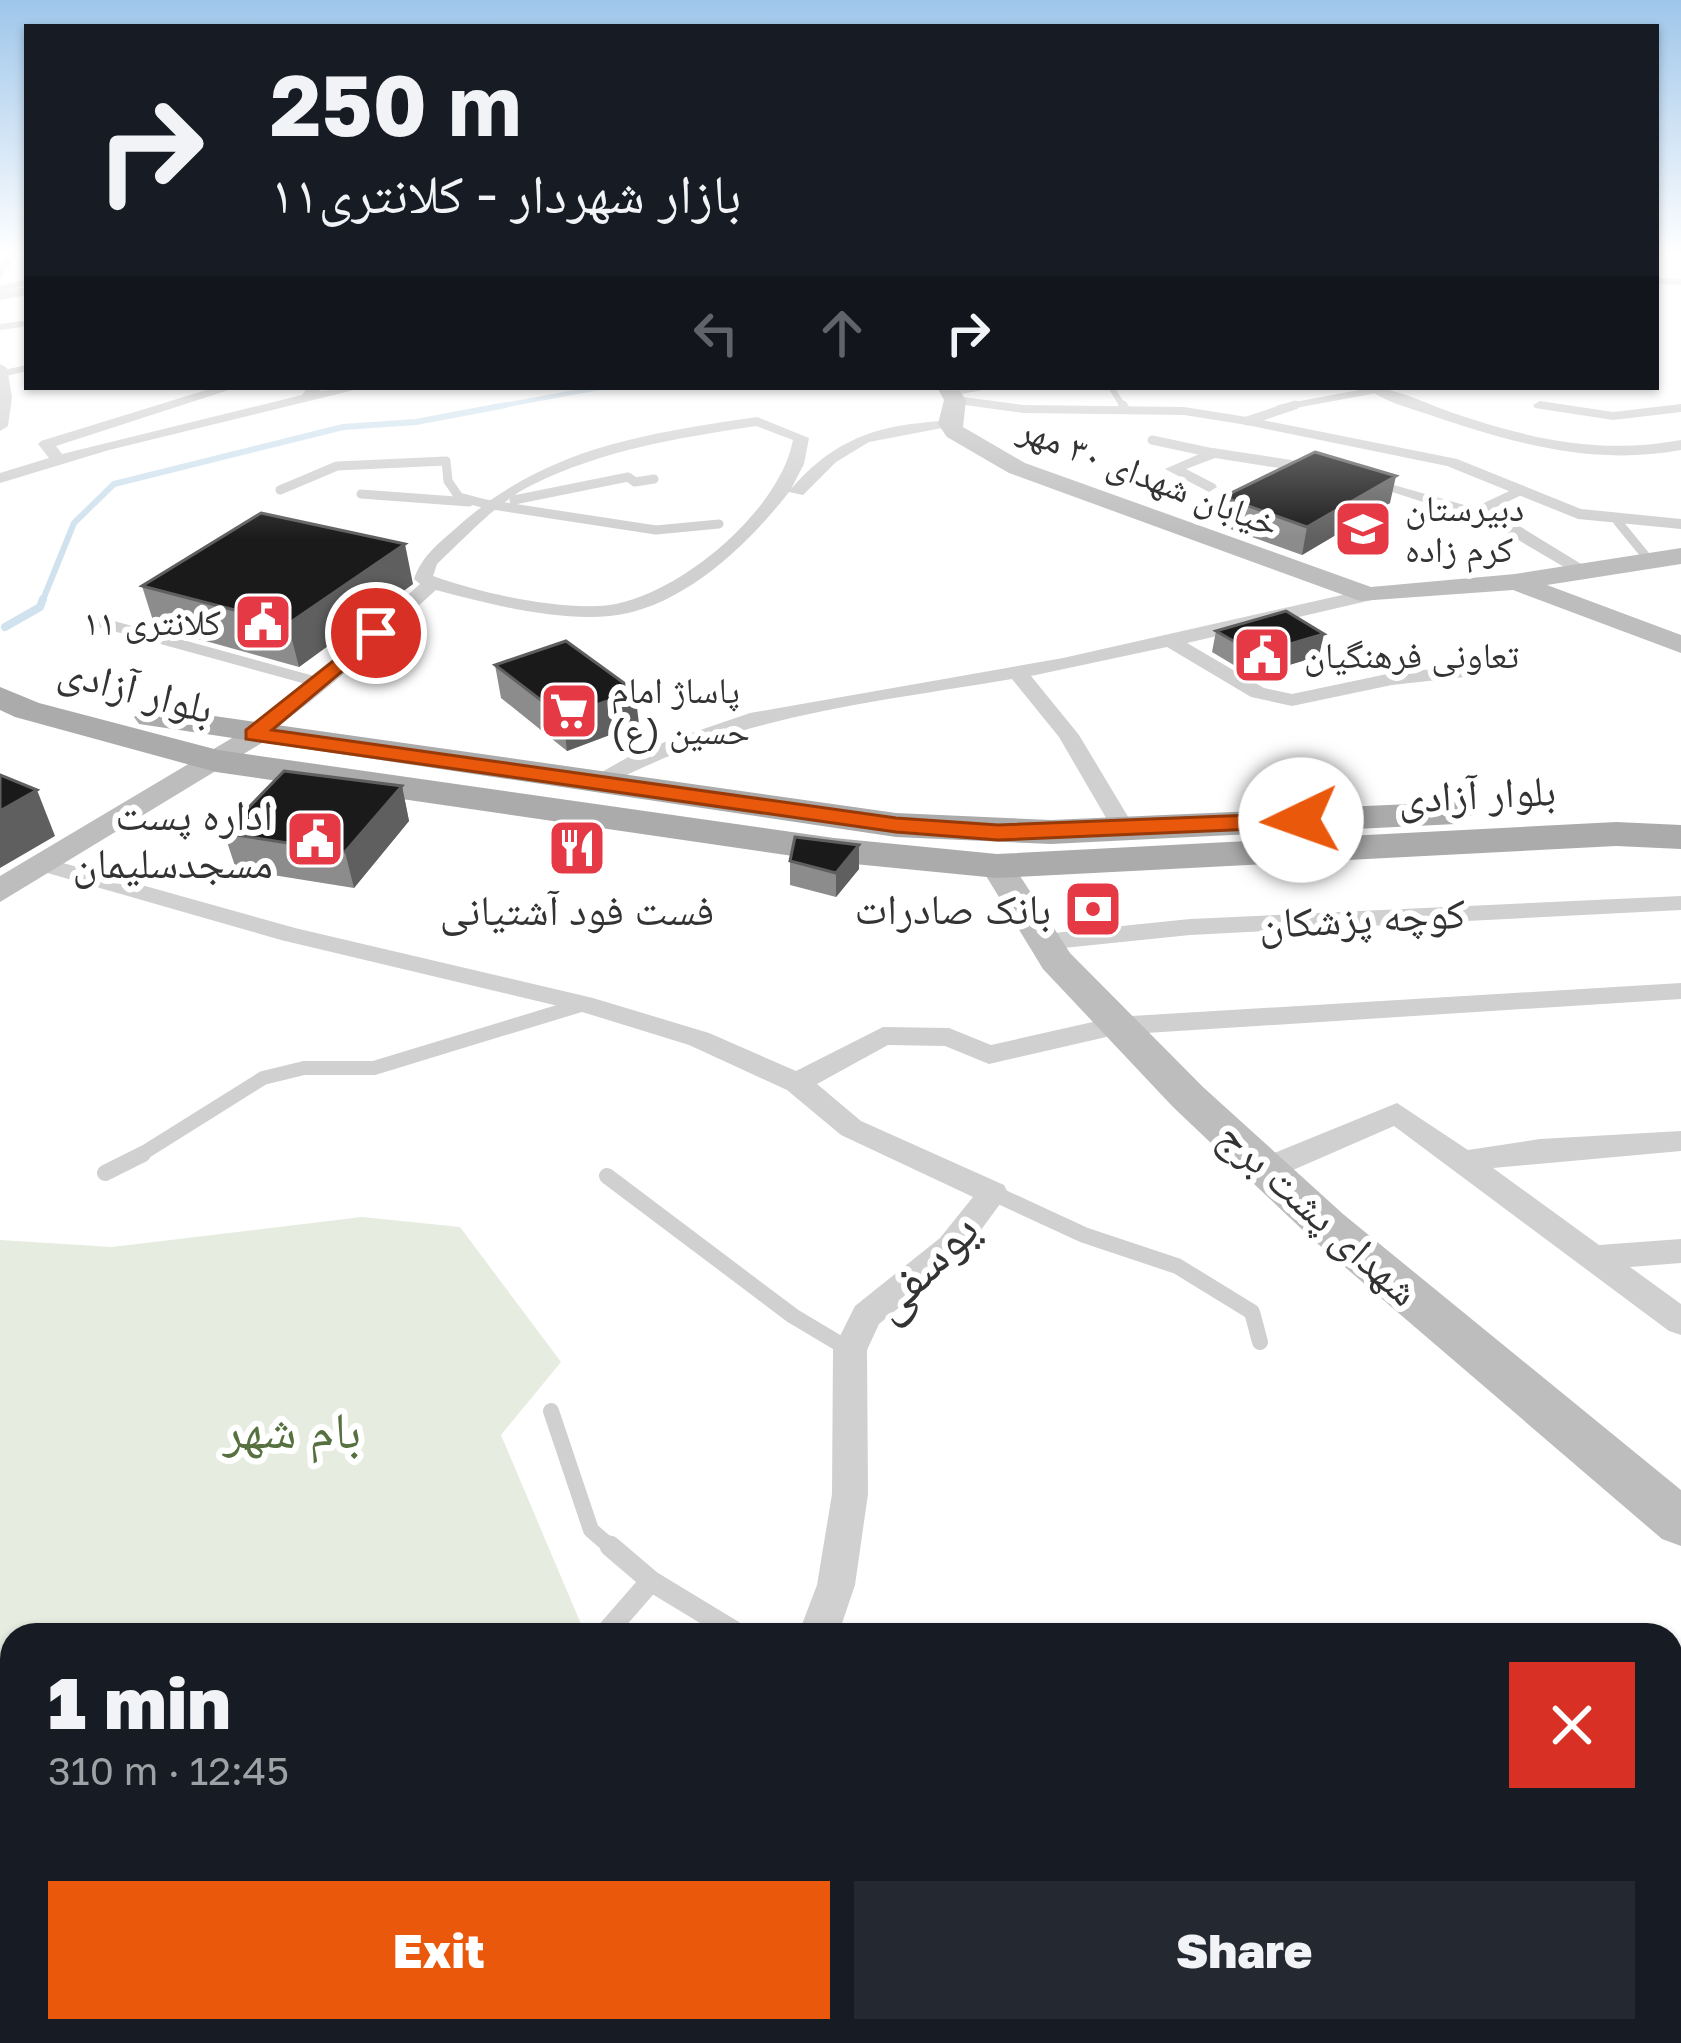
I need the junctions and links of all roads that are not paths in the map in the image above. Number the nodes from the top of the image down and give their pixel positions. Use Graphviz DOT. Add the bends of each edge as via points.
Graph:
graph roads {
  1 [pos="2,370"];
  2 [pos="221,390"];
  3 [pos="1113,390"];
  4 [pos="1365,390"];
  5 [pos="1379,390"];
  6 [pos="311,392"];
  7 [pos="951,393"];
  8 [pos="1540,405"];
  9 [pos="1681,408"];
  10 [pos="1125,410"];
  11 [pos="1247,421"];
  12 [pos="950,425"];
  13 [pos="0,426"];
  14 [pos="1152,440"];
  15 [pos="1681,445"];
  16 [pos="1213,453"];
  17 [pos="58,459"];
  18 [pos="0,478"];
  19 [pos="654,479"];
  20 [pos="1209,488"];
  21 [pos="280,490"];
  22 [pos="1522,490"];
  23 [pos="361,494"];
  24 [pos="489,504"];
  25 [pos="1475,512"];
  26 [pos="1618,522"];
  27 [pos="719,524"];
  28 [pos="1681,524"];
  29 [pos="1681,556"];
  30 [pos="1648,560"];
  31 [pos="1582,570"];
  32 [pos="1515,582"];
  33 [pos="432,583"];
  34 [pos="1369,596"];
  35 [pos="632,607"];
  36 [pos="99,622"];
  37 [pos="1169,640"];
  38 [pos="1681,645"];
  39 [pos="1476,671"];
  40 [pos="1017,672"];
  41 [pos="9,683"];
  42 [pos="321,683"];
  43 [pos="254,734"];
  44 [pos="216,761"];
  45 [pos="595,782"];
  46 [pos="1681,814"];
  47 [pos="1124,830"];
  48 [pos="1681,837"];
  49 [pos="997,849"];
  50 [pos="45,865"];
  51 [pos="0,891"];
  52 [pos="1681,903"];
  53 [pos="1044,942"];
  54 [pos="1681,991"];
  55 [pos="584,1004"];
  56 [pos="1115,1026"];
  57 [pos="796,1082"];
  58 [pos="1681,1141"];
  59 [pos="1461,1162"];
  60 [pos="1266,1168"];
  61 [pos="105,1174"];
  62 [pos="607,1176"];
  63 [pos="993,1193"];
  64 [pos="1681,1251"];
  65 [pos="1598,1257"];
  66 [pos="1681,1322"];
  67 [pos="1260,1342"];
  68 [pos="850,1350"];
  69 [pos="551,1412"];
  70 [pos="1681,1522"];
  71 [pos="651,1581"];
  72 [pos="614,1623"];
  73 [pos="720,1623"];
  74 [pos="822,1623"];
  1 -- 13 [label="street"];
  2 -- 17 [label="street" via="46,444"];
  3 -- 10 [label="lane"];
  4 -- 11 [label="lane"];
  5 -- 15 [label="street" via="1563,452"];
  6 -- 17 [label="street"];
  7 -- 10 [label="street" via="1024,409"];
  7 -- 12 [label="main road"];
  8 -- 9 [label="street" via="1612,416"];
  10 -- 11 [label="street"];
  11 -- 22 [label="street" via="1396,448"];
  12 -- 34 [label="main road, خیابان شهدای ۳۰ مهر" via="1017,468"];
  12 -- 35 [label="street" via="847,442 762,530"];
  14 -- 16 [label="lane"];
  16 -- 20 [label="street" via="1173,469"];
  16 -- 25 [label="street" via="1377,480"];
  17 -- 18 [label="street"];
  19 -- 24 [label="lane"];
  21 -- 24 [label="lane" via="341,466 446,461 458,497"];
  22 -- 25 [label="lane"];
  22 -- 26 [label="street"];
  23 -- 24 [label="lane"];
  24 -- 27 [label="lane" via="656,530"];
  24 -- 33 [label="street" via="429,562 422,572"];
  24 -- 35 [label="street" via="638,439 757,421 801,438 795,468 754,528"];
  25 -- 31 [label="street"];
  26 -- 28 [label="street"];
  26 -- 30 [label="lane"];
  29 -- 30 [label="main road"];
  30 -- 31 [label="main road"];
  31 -- 32 [label="main road"];
  32 -- 34 [label="main road"];
  32 -- 38 [label="main road"];
  33 -- 35 [label="street" via="591,612"];
  33 -- 42 [label="street"];
  34 -- 37 [label="street"];
  36 -- 42 [label="lane"];
  37 -- 39 [label="street" via="1258,692 1292,700"];
  37 -- 40 [label="street"];
  40 -- 45 [label="street" via="798,704 642,754"];
  40 -- 47 [label="street" via="1068,735"];
  41 -- 43 [label="main road, بلوار آزادی"];
  41 -- 44 [label="main road, بلوار آزادی"];
  42 -- 43 [label="street"];
  43 -- 44 [label="main road"];
  43 -- 45 [label="main road, بلوار آزادی"];
  44 -- 49 [label="main road, بلوار آزادی" via="835,850"];
  44 -- 50 [label="main road"];
  45 -- 49 [label="main road, بلوار آزادی" via="896,825"];
  46 -- 47 [label="main road, بلوار آزادی" via="1509,811"];
  47 -- 49 [label="main road, بلوار آزادی"];
  48 -- 49 [label="main road, بلوار آزادی"];
  49 -- 53 [label="main road, شهدای پشت برج"];
  50 -- 51 [label="main road"];
  50 -- 55 [label="street, یوسفی" via="290,935"];
  52 -- 53 [label="street, کوچه پزشکان" via="1190,927"];
  53 -- 56 [label="main road, شهدای پشت برج"];
  54 -- 56 [label="street"];
  55 -- 57 [label="street, یوسفی" via="699,1039"];
  55 -- 61 [label="lane" via="374,1069 304,1068 262,1078"];
  56 -- 57 [label="street" via="989,1055 949,1037 883,1036"];
  56 -- 60 [label="main road, شهدای پشت برج"];
  57 -- 63 [label="street, یوسفی" via="851,1128"];
  58 -- 59 [label="street"];
  59 -- 60 [label="street" via="1397,1113"];
  59 -- 65 [label="street"];
  60 -- 70 [label="main road, شهدای پشت برج"];
  62 -- 68 [label="lane"];
  63 -- 67 [label="lane" via="1178,1266 1252,1312"];
  63 -- 68 [label="street, یوسفی" via="951,1247 867,1315"];
  64 -- 65 [label="street"];
  65 -- 66 [label="street"];
  68 -- 74 [label="street, یوسفی" via="850,1494"];
  69 -- 71 [label="lane" via="591,1530"];
  71 -- 72 [label="lane"];
  71 -- 73 [label="lane"];
}
